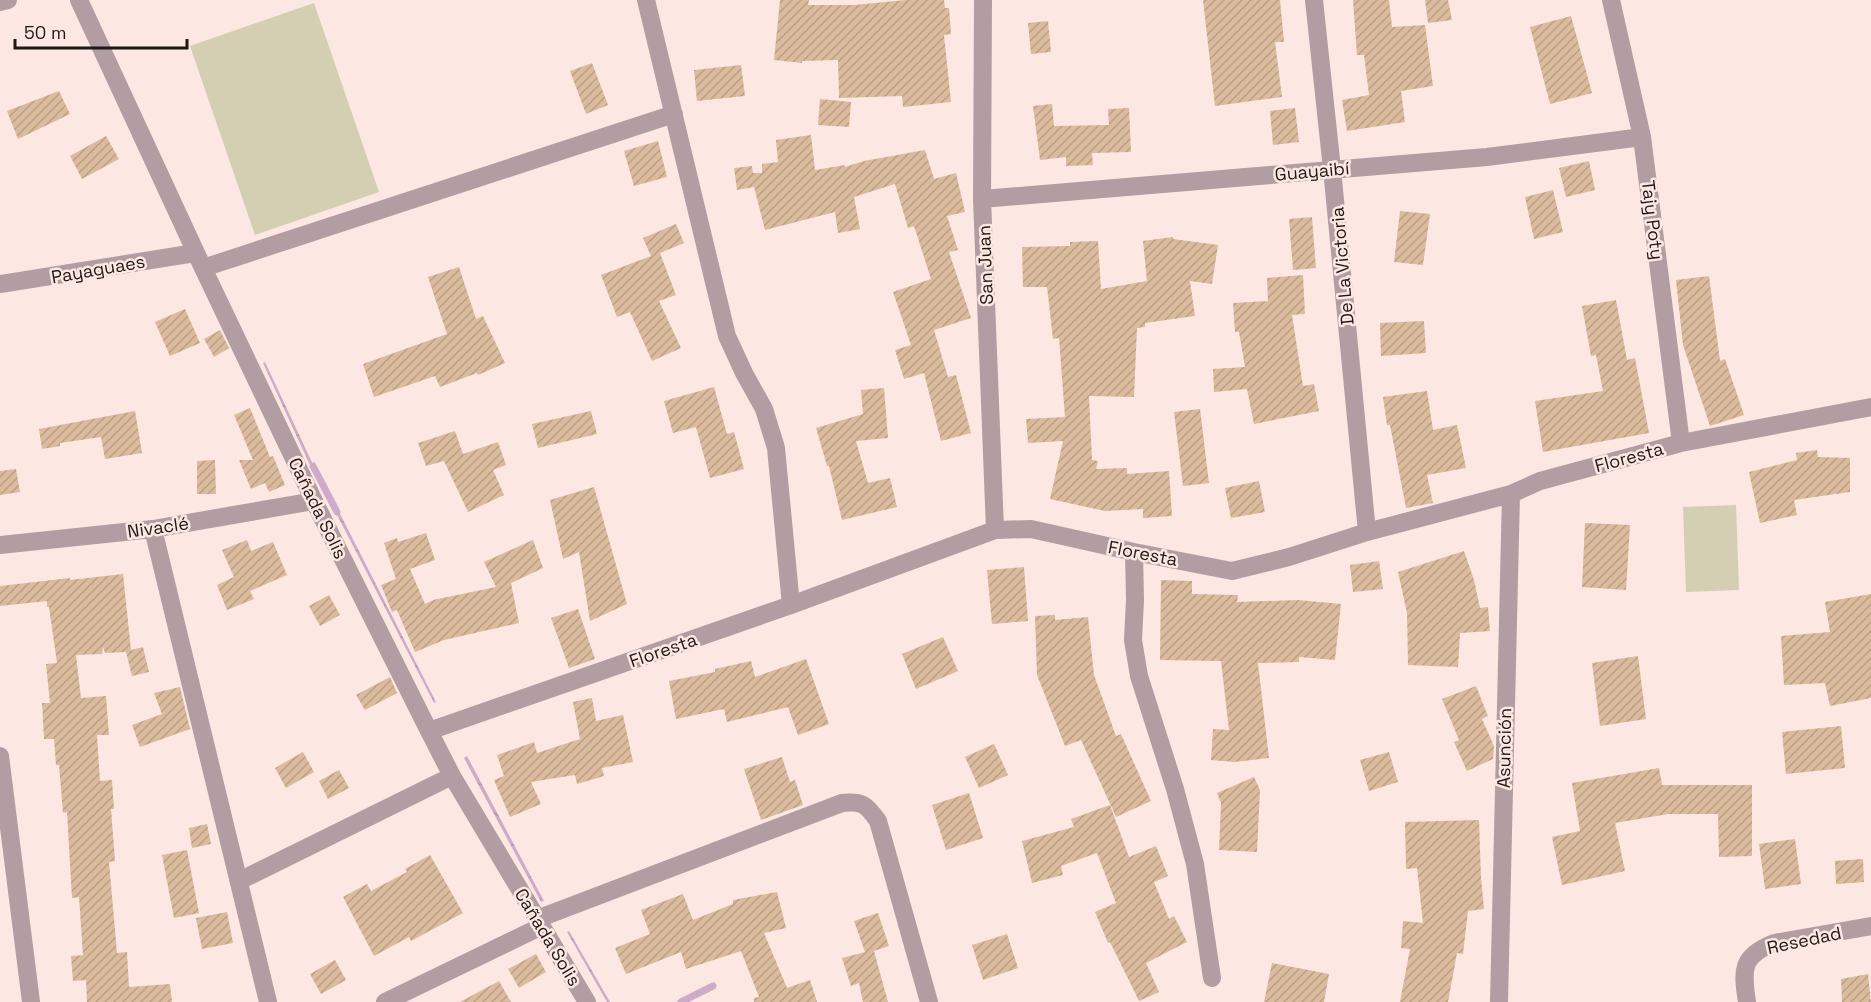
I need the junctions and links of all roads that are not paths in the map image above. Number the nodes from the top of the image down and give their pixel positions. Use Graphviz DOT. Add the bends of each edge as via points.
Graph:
graph roads {
  1 [pos="8,0"];
  2 [pos="78,0"];
  3 [pos="646,0"];
  4 [pos="983,0"];
  5 [pos="1314,0"];
  6 [pos="1611,0"];
  7 [pos="0,2"];
  8 [pos="674,114"];
  9 [pos="1642,137"];
  10 [pos="1332,169"];
  11 [pos="982,200"];
  12 [pos="199,260"];
  13 [pos="0,285"];
  14 [pos="1871,407"];
  15 [pos="1681,443"];
  16 [pos="1510,494"];
  17 [pos="315,501"];
  18 [pos="153,529"];
  19 [pos="995,530"];
  20 [pos="1367,532"];
  21 [pos="0,545"];
  22 [pos="1134,552"];
  23 [pos="791,605"];
  24 [pos="429,731"];
  25 [pos="0,756"];
  26 [pos="452,776"];
  27 [pos="239,881"];
  28 [pos="539,923"];
  29 [pos="1871,926"];
  30 [pos="1212,978"];
  31 [pos="32,1002"];
  32 [pos="268,1002"];
  33 [pos="385,1002"];
  34 [pos="587,1002"];
  35 [pos="929,1002"];
  36 [pos="1499,1002"];
  37 [pos="1748,1002"];
  1 -- 7 [label="street"];
  2 -- 12 [label="street, Cañada Solis"];
  3 -- 8 [label="street"];
  4 -- 11 [label="street, San Juan"];
  5 -- 10 [label="street, De La Victoria"];
  6 -- 9 [label="street, Tajy Poty"];
  8 -- 12 [label="street, Payaguaes"];
  8 -- 23 [label="street" via="727,336 764,409 776,448"];
  9 -- 10 [label="street, Guayaibí" via="1486,157"];
  9 -- 15 [label="street, Tajy Poty"];
  10 -- 11 [label="street, Guayaibí"];
  10 -- 20 [label="street, De La Victoria"];
  11 -- 19 [label="street, San Juan"];
  12 -- 13 [label="street, Payaguaes"];
  12 -- 17 [label="street, Cañada Solis"];
  14 -- 15 [label="street, Floresta"];
  15 -- 16 [label="street, Floresta" via="1540,481"];
  16 -- 20 [label="street, Floresta"];
  16 -- 36 [label="street, Asunción"];
  17 -- 18 [label="street, Nivaclé"];
  17 -- 24 [label="street, Cañada Solis"];
  18 -- 21 [label="street, Nivaclé"];
  18 -- 27 [label="street"];
  19 -- 22 [label="street, Floresta" via="1031,529"];
  19 -- 23 [label="street, Floresta"];
  20 -- 22 [label="street, Floresta" via="1232,571"];
  22 -- 30 [label="street" via="1133,640 1139,676 1195,864"];
  23 -- 24 [label="street, Floresta"];
  24 -- 26 [label="street, Cañada Solis"];
  25 -- 31 [label="street"];
  26 -- 27 [label="street"];
  26 -- 28 [label="street, Cañada Solis"];
  27 -- 32 [label="street"];
  28 -- 33 [label="street"];
  28 -- 34 [label="street, Cañada Solis"];
  28 -- 35 [label="street" via="842,802 855,802 868,807 878,821"];
  29 -- 37 [label="street, Resedad" via="1759,949 1748,960 1743,976"];
}
